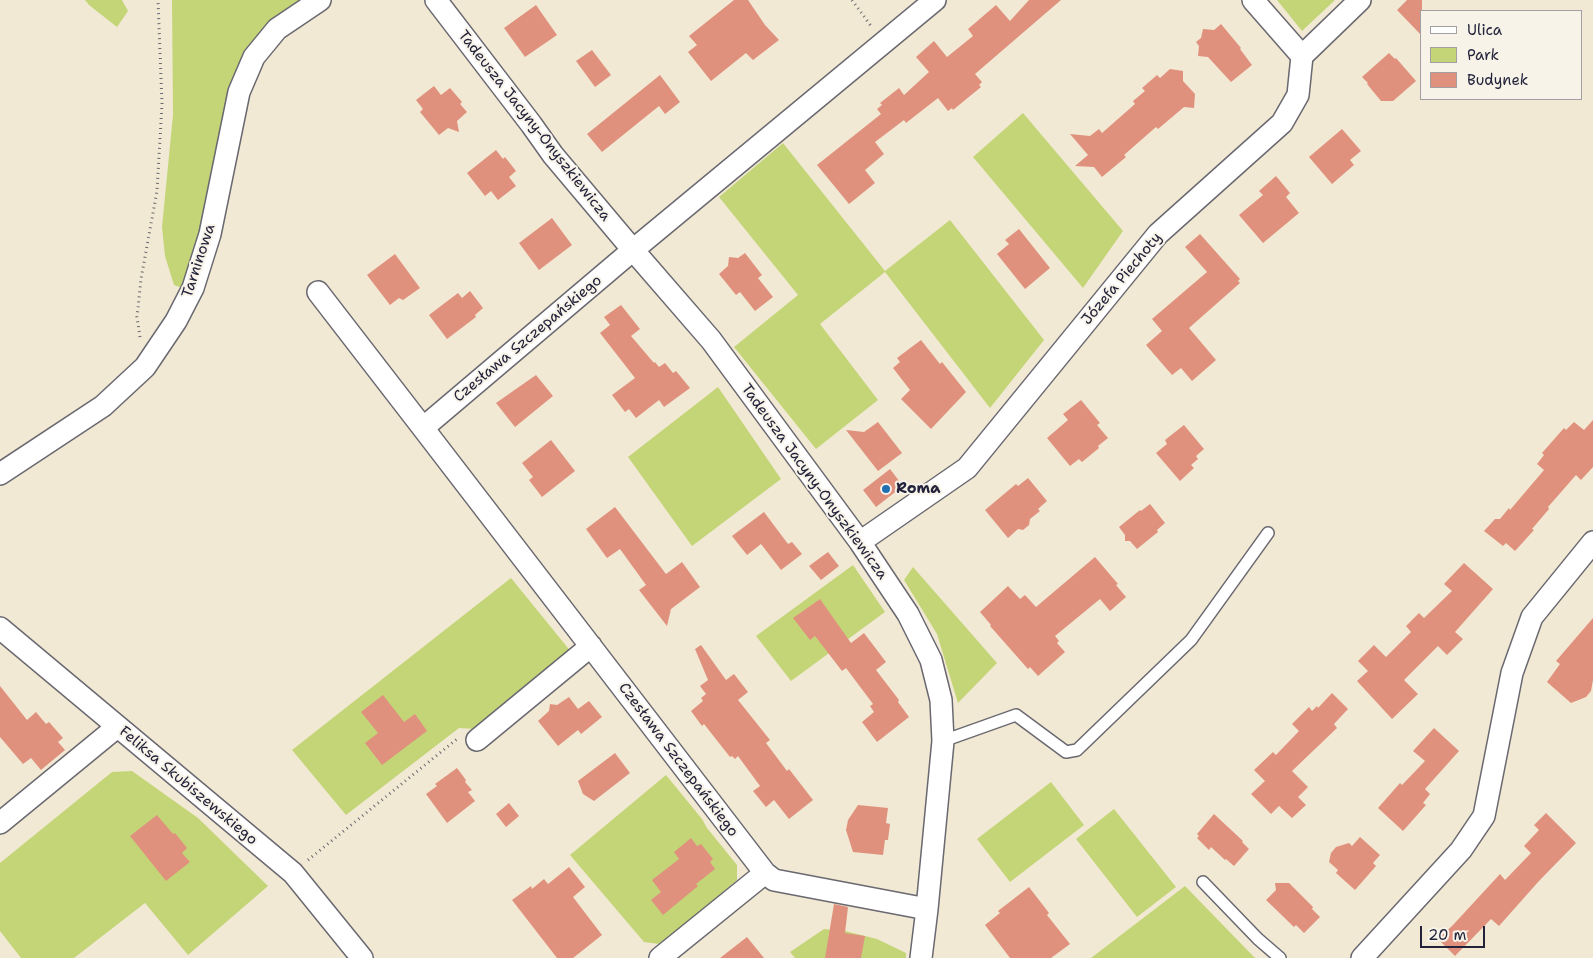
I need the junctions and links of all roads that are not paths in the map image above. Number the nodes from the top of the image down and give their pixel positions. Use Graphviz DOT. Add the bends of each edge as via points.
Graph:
graph roads {
  1 [pos="320,0"];
  2 [pos="436,0"];
  3 [pos="935,0"];
  4 [pos="1253,0"];
  5 [pos="1360,0"];
  6 [pos="1302,56"];
  7 [pos="633,250"];
  8 [pos="318,292"];
  9 [pos="423,428"];
  10 [pos="0,474"];
  11 [pos="1268,534"];
  12 [pos="860,542"];
  13 [pos="1593,542"];
  14 [pos="0,628"];
  15 [pos="591,646"];
  16 [pos="117,727"];
  17 [pos="477,740"];
  18 [pos="943,741"];
  19 [pos="0,823"];
  20 [pos="765,873"];
  21 [pos="1203,882"];
  22 [pos="928,909"];
  23 [pos="362,958"];
  24 [pos="660,958"];
  25 [pos="921,958"];
  26 [pos="1280,958"];
  27 [pos="1362,958"];
  1 -- 10 [label="street, Tarninowa" via="276,29 254,57 239,92 210,234 193,288 176,321 145,367 103,406"];
  2 -- 7 [label="street, Tadeusza Jacyny-Onyszkiewicza" via="553,155"];
  3 -- 7 [label="street"];
  4 -- 6 [label="street"];
  5 -- 6 [label="street"];
  6 -- 12 [label="street, Józefa Piechoty" via="1298,95 1282,123 1158,234 967,468"];
  7 -- 9 [label="street, Czesława Szczepańskiego"];
  7 -- 12 [label="street, Tadeusza Jacyny-Onyszkiewicza" via="711,340"];
  8 -- 9 [label="street, Czesława Szczepańskiego"];
  9 -- 15 [label="street, Czesława Szczepańskiego"];
  11 -- 18 [label="lane" via="1191,640 1077,750 1066,752 1016,715"];
  12 -- 18 [label="street, Tadeusza Jacyny-Onyszkiewicza" via="908,614 931,660 941,700"];
  13 -- 27 [label="street" via="1532,617 1512,673 1484,816 1461,850"];
  14 -- 16 [label="street, Feliksa Skubiszewskiego"];
  15 -- 17 [label="street"];
  15 -- 20 [label="street, Czesława Szczepańskiego"];
  16 -- 19 [label="street"];
  16 -- 23 [label="street, Feliksa Skubiszewskiego" via="293,873"];
  18 -- 22 [label="street, Tadeusza Jacyny-Onyszkiewicza"];
  20 -- 22 [label="street, Czesława Szczepańskiego" via="774,880"];
  20 -- 24 [label="street"];
  21 -- 26 [label="lane"];
  22 -- 25 [label="street, Tadeusza Jacyny-Onyszkiewicza"];
}
